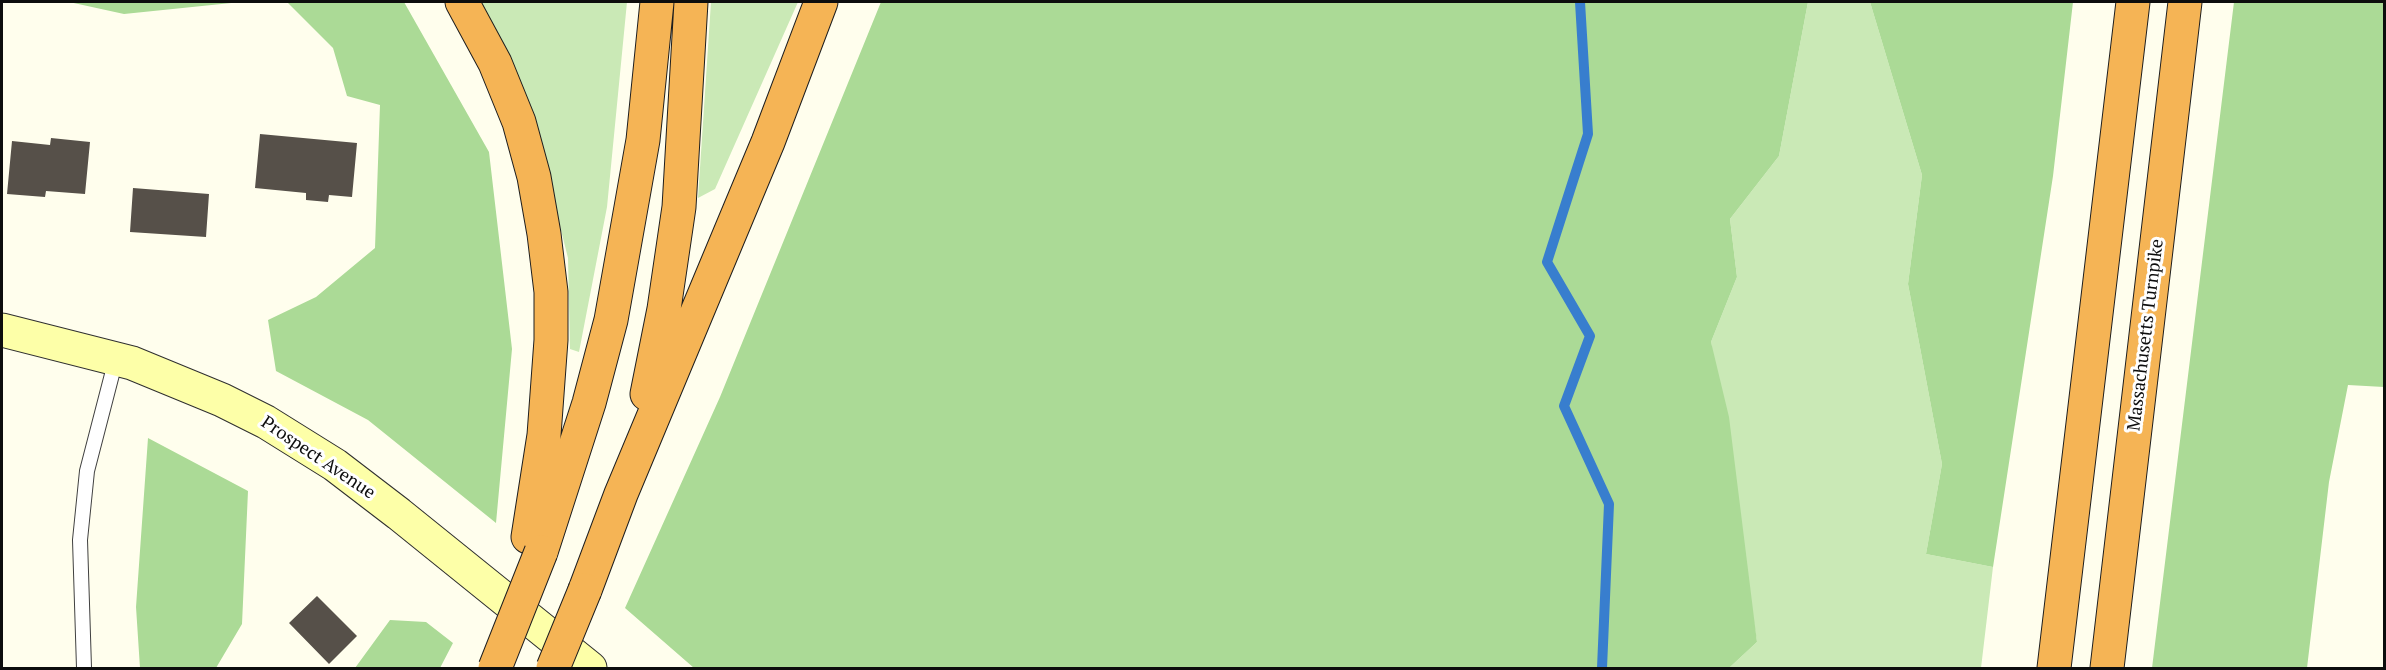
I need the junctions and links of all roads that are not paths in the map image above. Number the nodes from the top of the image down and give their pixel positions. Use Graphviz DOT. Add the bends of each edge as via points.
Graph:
graph roads {
  1 [pos="462,2"];
  2 [pos="657,2"];
  3 [pos="691,2"];
  4 [pos="821,2"];
  5 [pos="2133,2"];
  6 [pos="2185,2"];
  7 [pos="2,330"];
  8 [pos="116,357"];
  9 [pos="621,494"];
  10 [pos="534,547"];
  11 [pos="84,669"];
  12 [pos="495,669"];
  13 [pos="553,669"];
  14 [pos="590,669"];
  15 [pos="2054,669"];
  16 [pos="2107,669"];
  1 -- 10 [label="highway" via="495,63 519,122 544,234 551,292 550,364"];
  2 -- 10 [label="highway" via="643,140 610,320 589,403"];
  3 -- 9 [label="highway" via="672,258 647,396"];
  4 -- 9 [label="highway" via="742,205"];
  5 -- 15 [label="highway"];
  6 -- 16 [label="highway, Massachusetts Turnpike"];
  7 -- 8 [label="street, Prospect Avenue"];
  8 -- 11 [label="lane" via="87,471 80,540"];
  8 -- 14 [label="street, Prospect Avenue" via="222,400 335,465 493,587"];
  9 -- 13 [label="highway, bridge"];
  10 -- 12 [label="highway, bridge"];
}
